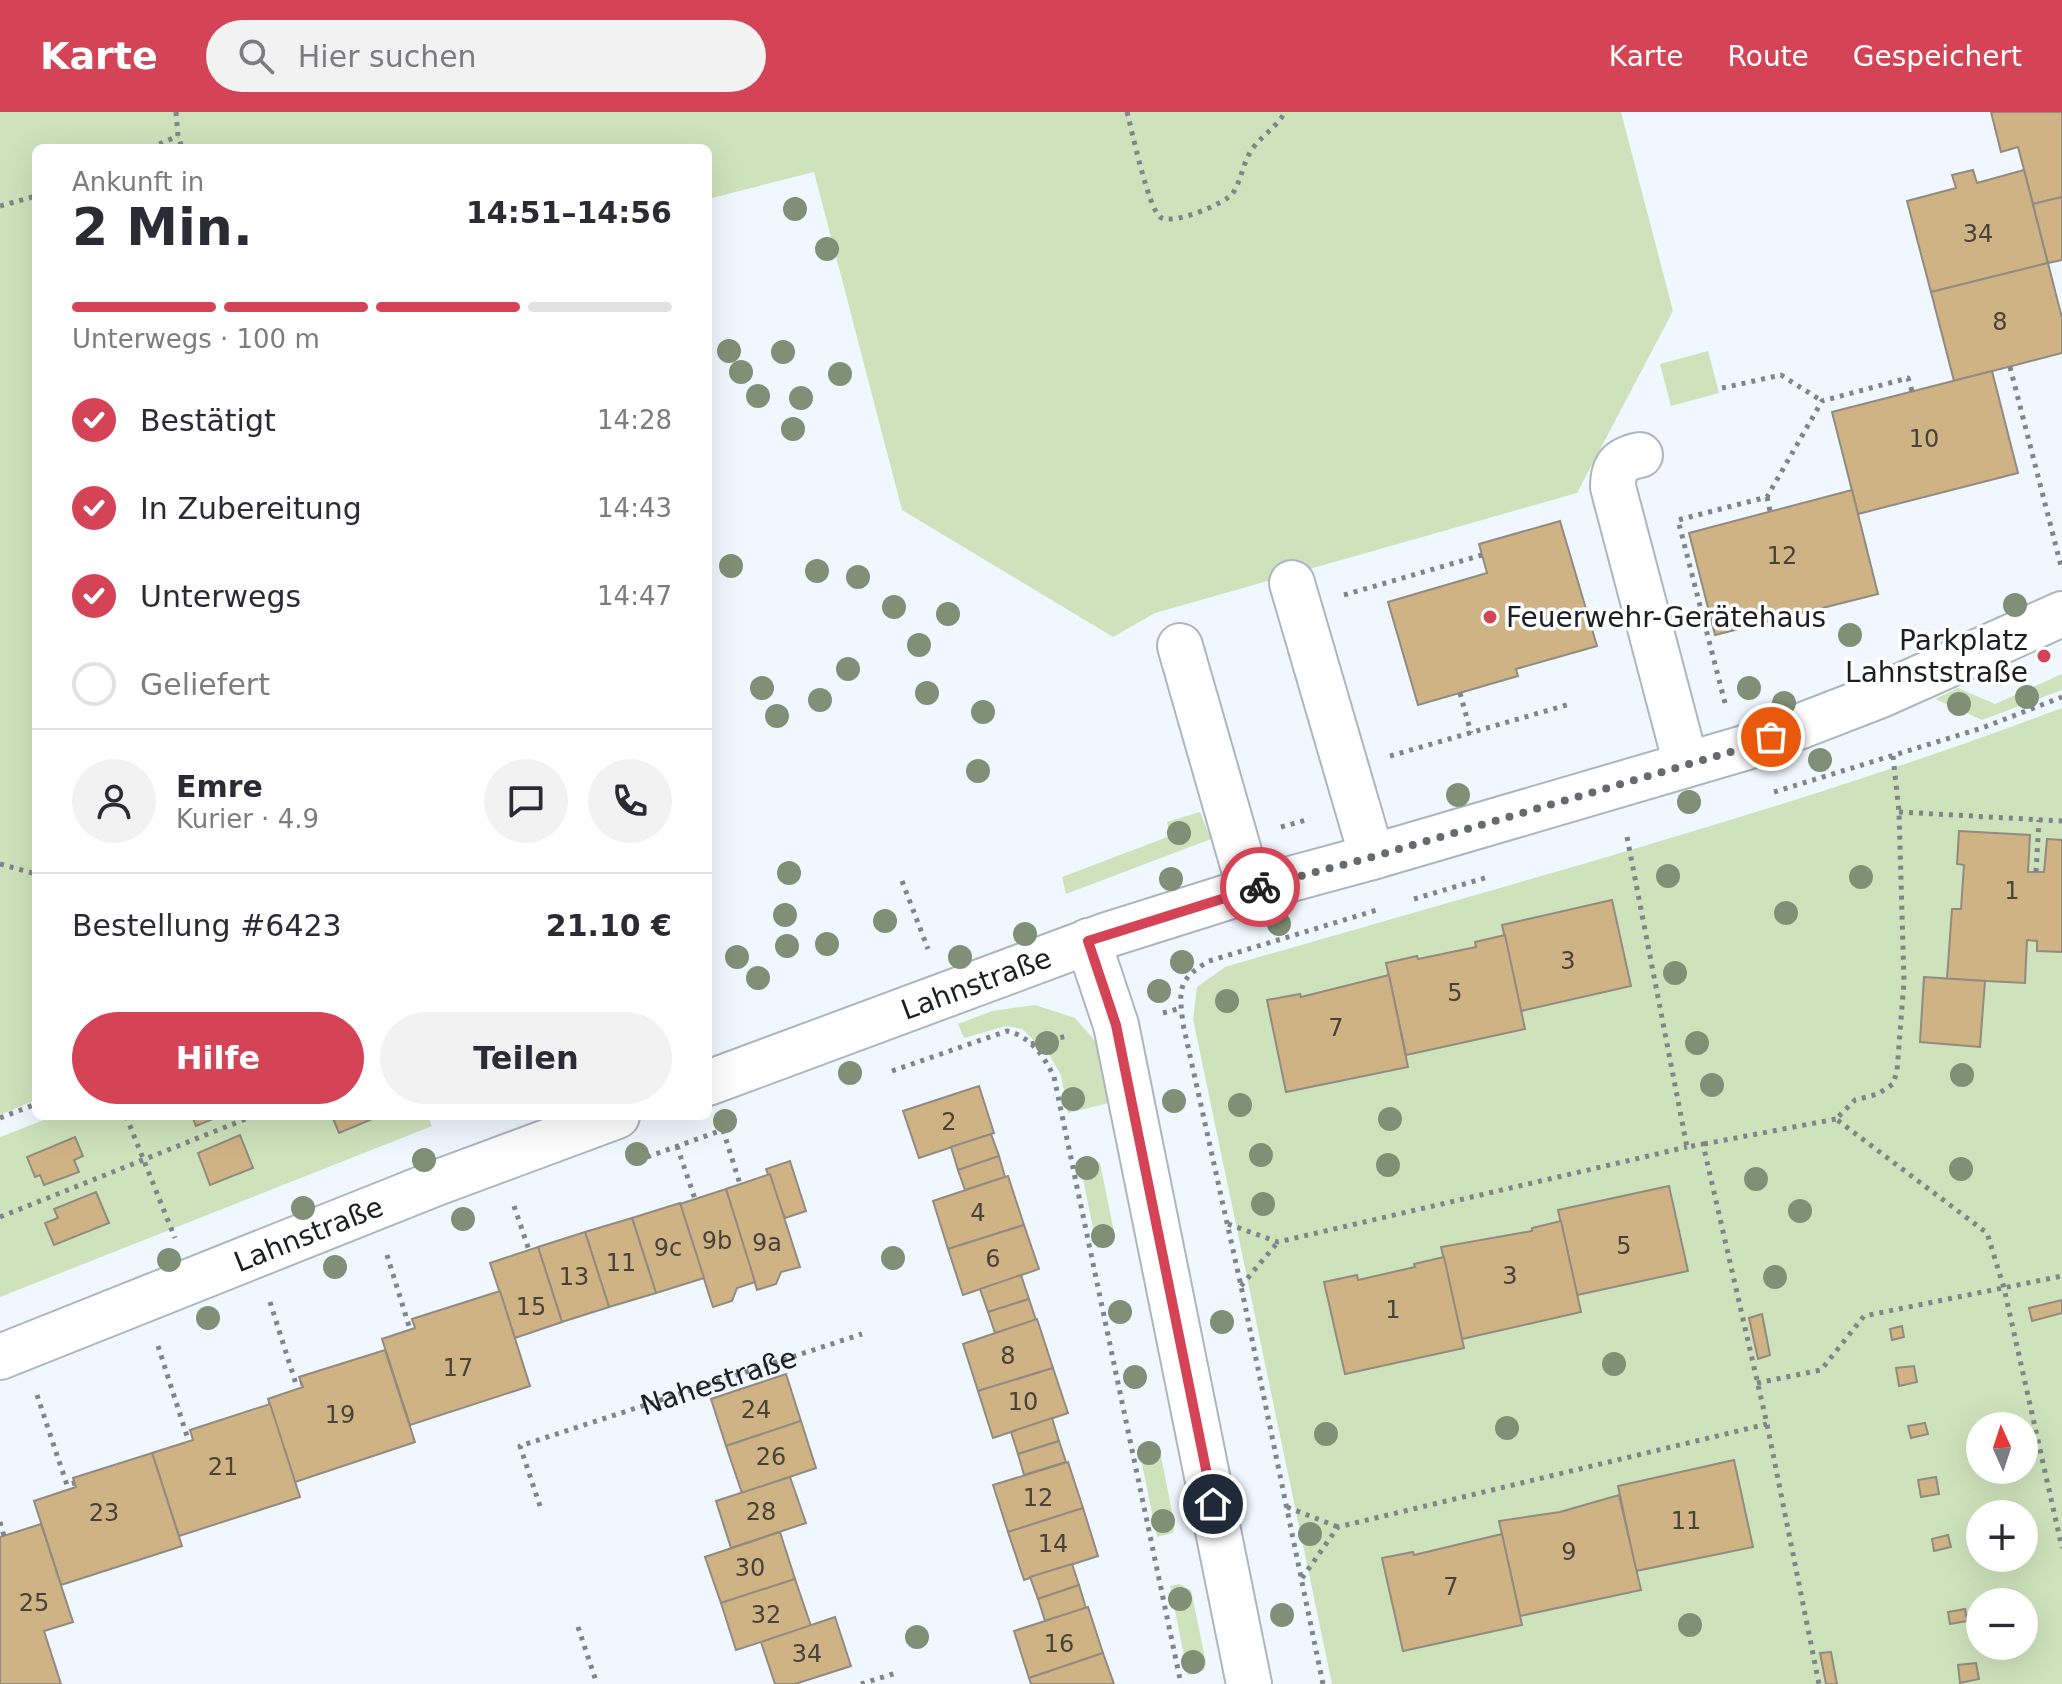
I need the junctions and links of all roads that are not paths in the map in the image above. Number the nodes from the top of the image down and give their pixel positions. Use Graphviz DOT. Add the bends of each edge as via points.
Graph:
graph roads {
  1 [pos="1640,455"];
  2 [pos="1296,596"];
  3 [pos="2062,614"];
  4 [pos="1180,646"];
  5 [pos="1686,764"];
  6 [pos="1372,857"];
  7 [pos="1250,890"];
  8 [pos="1088,941"];
  9 [pos="712,1082"];
  10 [pos="606,1120"];
  11 [pos="0,1357"];
  12 [pos="1249,1684"];
  1 -- 5 [label="street" via="1619,462 1613,487"];
  2 -- 6 [label="street"];
  3 -- 5 [label="street, Lahnstraße" via="1881,695 1744,748"];
  4 -- 7 [label="street"];
  5 -- 6 [label="street, Lahnstraße"];
  6 -- 7 [label="street, Lahnstraße"];
  7 -- 8 [label="street, Lahnstraße"];
  8 -- 9 [label="street, Lahnstraße"];
  8 -- 12 [label="street" via="1116,1025"];
  10 -- 11 [label="street, Lahnstraße"];
}
